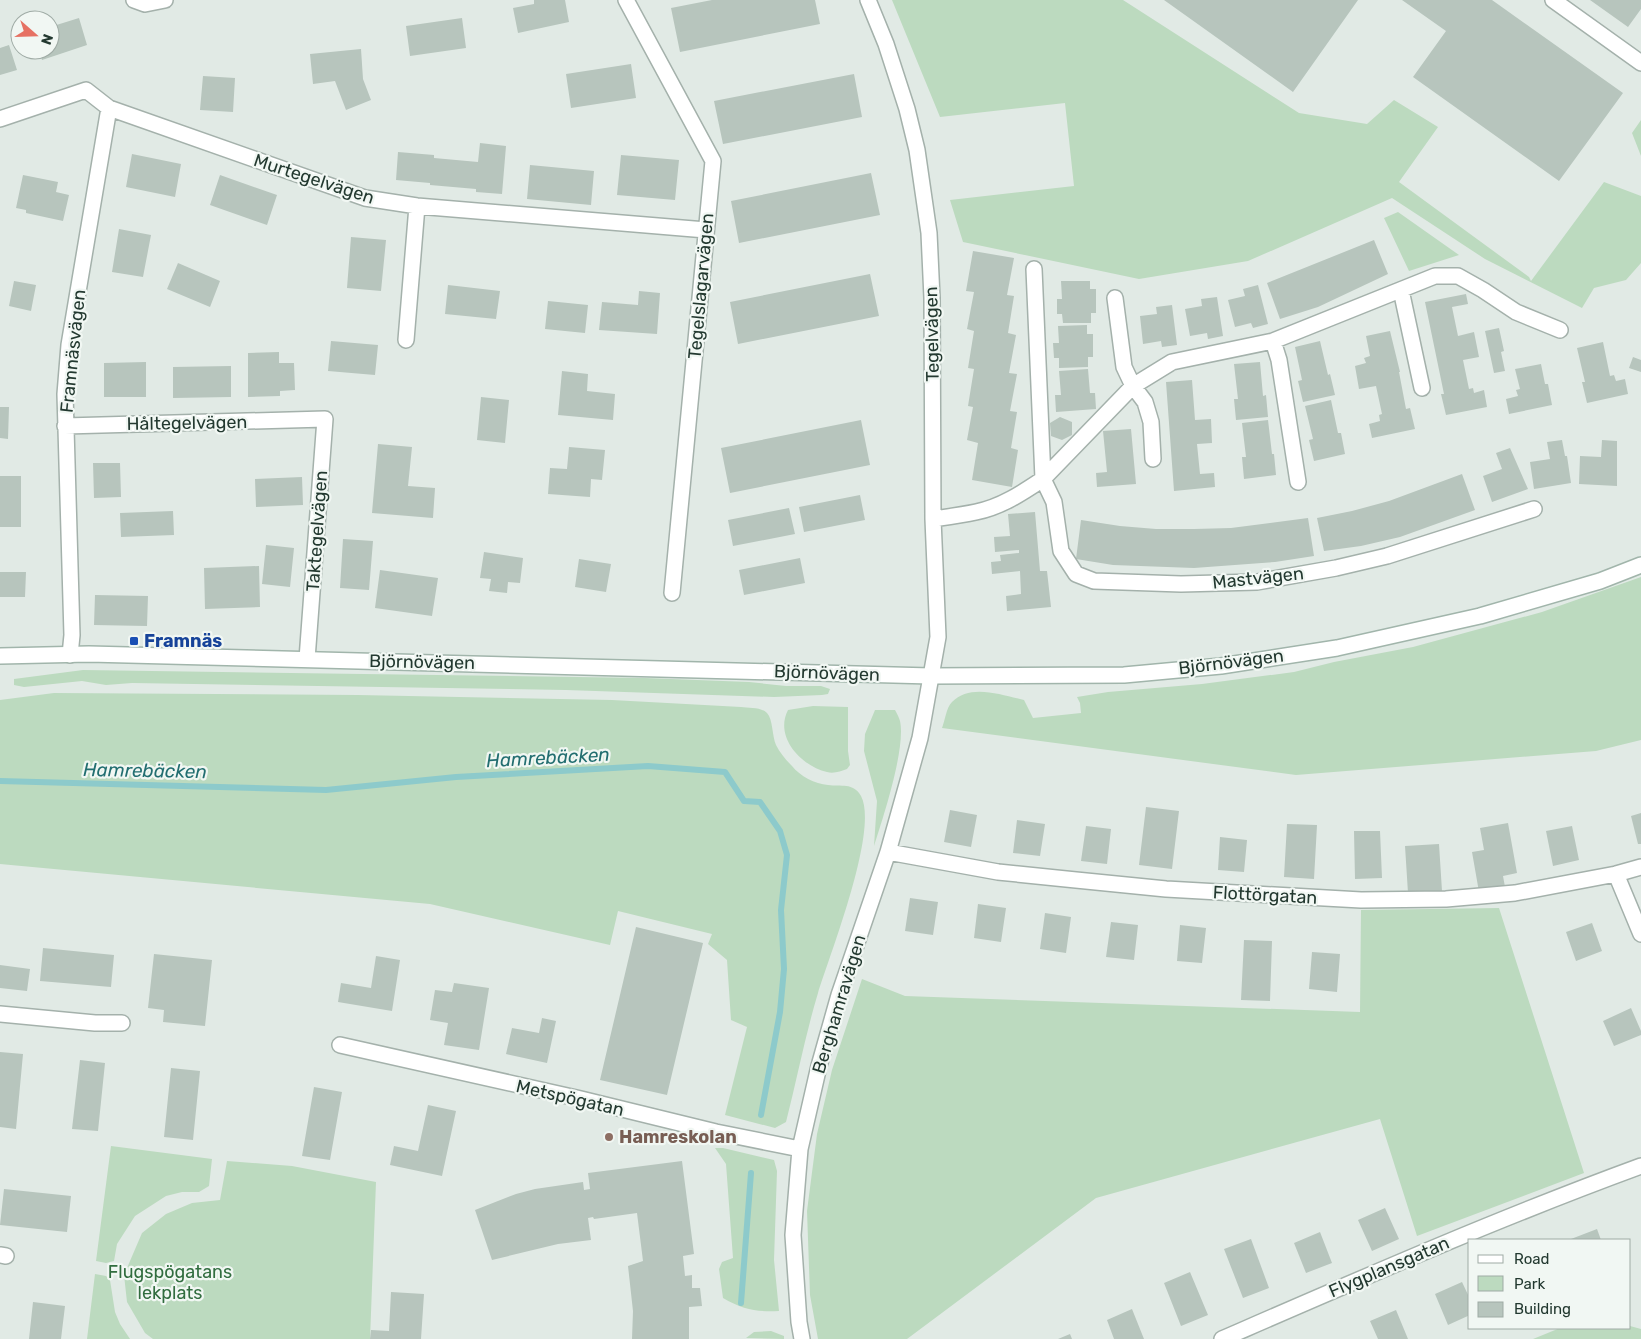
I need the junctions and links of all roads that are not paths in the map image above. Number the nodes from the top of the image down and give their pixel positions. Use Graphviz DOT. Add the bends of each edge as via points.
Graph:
graph roads {
  1 [pos="134,0"];
  2 [pos="165,0"];
  3 [pos="626,0"];
  4 [pos="868,0"];
  5 [pos="1553,0"];
  6 [pos="1641,63"];
  7 [pos="109,108"];
  8 [pos="0,119"];
  9 [pos="417,206"];
  10 [pos="706,230"];
  11 [pos="1034,269"];
  12 [pos="1401,290"];
  13 [pos="1115,298"];
  14 [pos="1560,330"];
  15 [pos="406,340"];
  16 [pos="1273,341"];
  17 [pos="1133,386"];
  18 [pos="1422,388"];
  19 [pos="309,420"];
  20 [pos="65,426"];
  21 [pos="1154,459"];
  22 [pos="1043,479"];
  23 [pos="1298,482"];
  24 [pos="1534,509"];
  25 [pos="933,519"];
  26 [pos="1641,565"];
  27 [pos="672,592"];
  28 [pos="70,655"];
  29 [pos="0,656"];
  30 [pos="307,659"];
  31 [pos="931,676"];
  32 [pos="888,852"];
  33 [pos="1641,866"];
  34 [pos="1616,874"];
  35 [pos="1641,934"];
  36 [pos="0,1014"];
  37 [pos="122,1023"];
  38 [pos="340,1045"];
  39 [pos="800,1149"];
  40 [pos="1641,1166"];
  41 [pos="802,1339"];
  42 [pos="1222,1339"];
  1 -- 2 [label="street" via="145,4"];
  3 -- 10 [label="street, Tegelslagarvägen" via="713,160"];
  4 -- 25 [label="street, Tegelvägen" via="907,109 917,150 927,224 932,298"];
  5 -- 6 [label="street"];
  7 -- 8 [label="street, Murtegelvägen" via="86,90"];
  7 -- 9 [label="street, Murtegelvägen" via="365,198"];
  7 -- 20 [label="street, Framnäsvägen" via="70,344"];
  9 -- 10 [label="street, Murtegelvägen"];
  9 -- 15 [label="street"];
  10 -- 27 [label="street, Tegelslagarvägen"];
  11 -- 22 [label="street, Mastvägen"];
  12 -- 14 [label="street" via="1435,276 1458,276 1516,312"];
  12 -- 16 [label="street"];
  12 -- 18 [label="street"];
  13 -- 17 [label="street" via="1124,367"];
  16 -- 17 [label="street" via="1172,362"];
  16 -- 23 [label="street" via="1279,360"];
  17 -- 21 [label="street" via="1144,402 1151,422"];
  17 -- 22 [label="street"];
  19 -- 20 [label="street, Håltegelvägen"];
  19 -- 30 [label="street, Taktegelvägen" via="325,419"];
  20 -- 28 [label="street, Framnäsvägen"];
  22 -- 24 [label="street, Mastvägen" via="1054,502 1061,551 1076,574 1094,581 1257,582 1387,556"];
  22 -- 25 [label="street" via="1005,503 978,512"];
  25 -- 31 [label="street, Tegelvägen" via="938,637"];
  26 -- 31 [label="street, Björnövägen" via="1600,581 1480,616 1337,648 1221,666 1124,675"];
  28 -- 29 [label="street, Björnövägen"];
  28 -- 30 [label="street, Björnövägen"];
  30 -- 31 [label="street, Björnövägen"];
  31 -- 32 [label="street, Berghamravägen" via="920,738"];
  32 -- 34 [label="street, Flottörgatan" via="998,872 1085,881 1361,900 1446,899 1515,893"];
  32 -- 39 [label="street, Berghamravägen" via="839,994"];
  33 -- 34 [label="street, Flottörgatan"];
  34 -- 35 [label="street"];
  36 -- 37 [label="street"];
  38 -- 39 [label="street, Metspögatan"];
  39 -- 41 [label="street, Berghamravägen" via="793,1235"];
  40 -- 42 [label="street, Flygplansgatan" via="1391,1266"];
}
